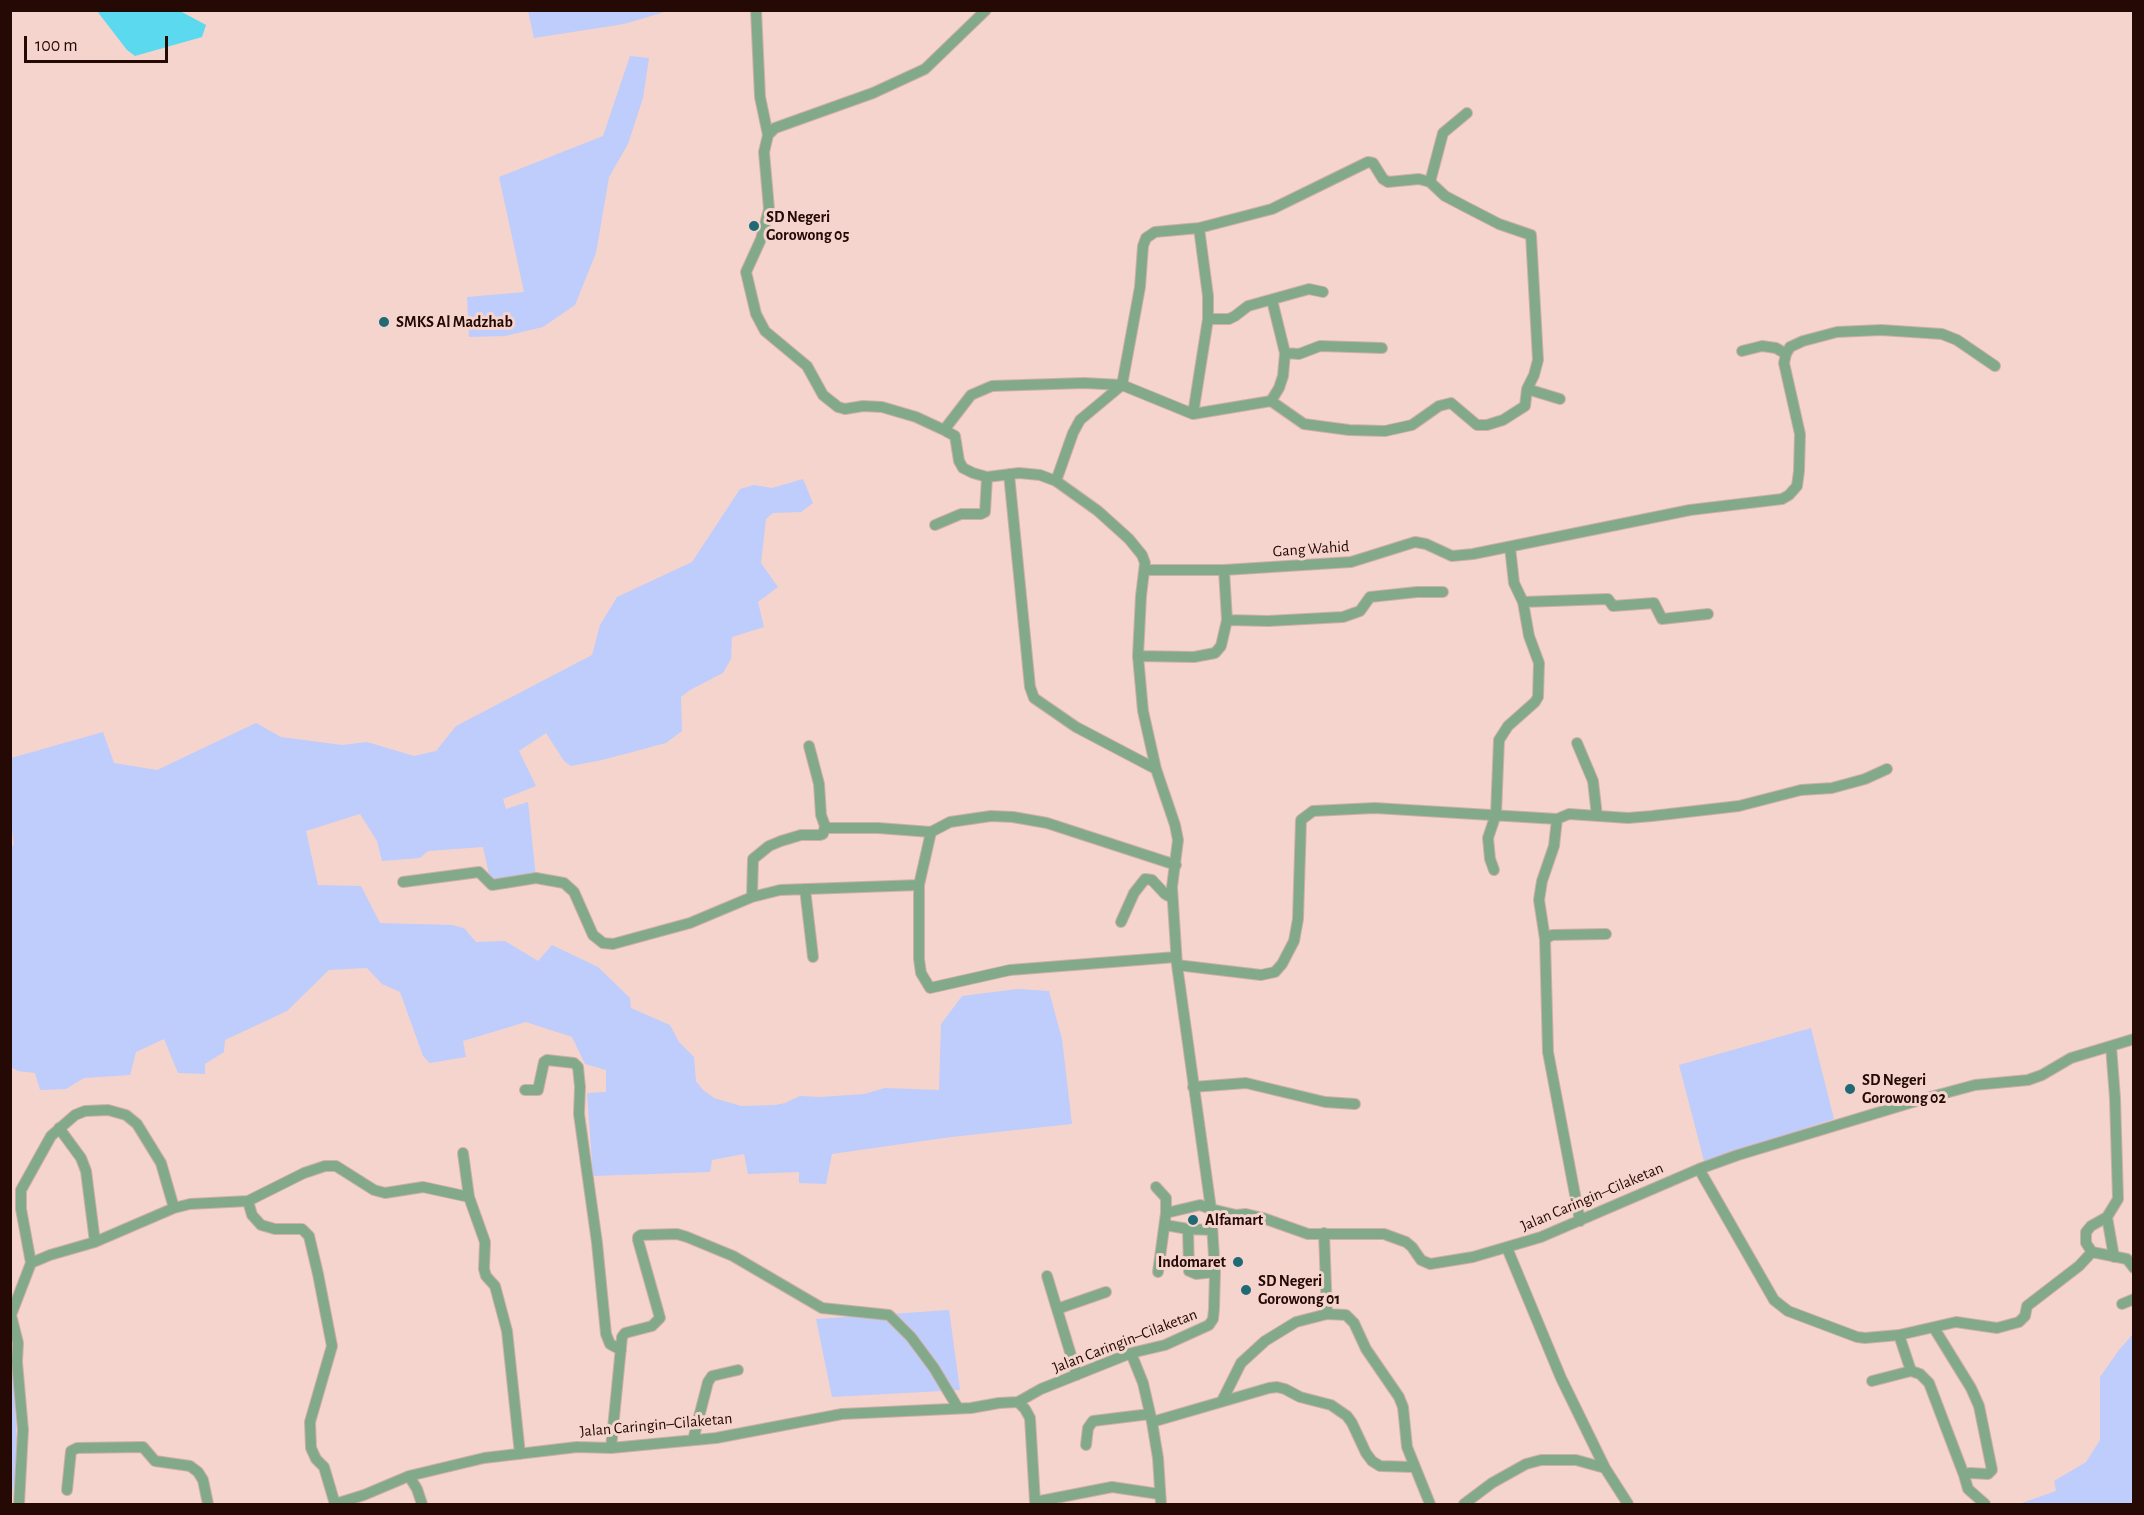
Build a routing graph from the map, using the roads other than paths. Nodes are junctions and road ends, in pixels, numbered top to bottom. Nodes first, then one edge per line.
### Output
1 (756, 10) edge
2 (986, 10) edge
3 (1467, 113) dead end
4 (768, 135) junction
5 (1430, 182) junction
6 (1199, 228) junction
7 (1323, 292) dead end
8 (1272, 300) junction
9 (1208, 319) junction
10 (1382, 348) dead end
11 (1742, 351) dead end
12 (1285, 353) junction
13 (1786, 354) junction
14 (1995, 366) dead end
15 (1122, 385) junction
16 (1527, 389) junction
17 (1560, 399) dead end
18 (1271, 401) junction
19 (1193, 414) junction
20 (944, 430) junction
21 (1009, 474) junction
22 (987, 477) junction
23 (1056, 481) junction
24 (935, 525) dead end
25 (1510, 547) junction
26 (1144, 570) junction
27 (1224, 570) junction
28 (1443, 592) dead end
29 (1523, 602) junction
30 (1708, 614) dead end
31 (1227, 620) junction
32 (1138, 656) junction
33 (1577, 743) dead end
34 (809, 746) dead end
35 (1156, 769) junction
36 (1887, 769) dead end
37 (1496, 814) junction
38 (1597, 816) junction
39 (1557, 819) junction
40 (825, 826) junction
41 (931, 832) junction
42 (1176, 864) junction
43 (1494, 870) dead end
44 (403, 882) dead end
45 (919, 885) junction
46 (805, 889) junction
47 (752, 897) junction
48 (1172, 898) junction
49 (1121, 922) dead end
50 (1606, 934) dead end
51 (1545, 939) junction
52 (813, 957) dead end
53 (1177, 961) junction
54 (2133, 1039) edge
55 (2111, 1046) junction
56 (1193, 1087) junction
57 (525, 1090) dead end
58 (1355, 1104) dead end
59 (59, 1128) junction
60 (463, 1153) dead end
61 (1699, 1168) junction
62 (1156, 1187) dead end
63 (469, 1197) junction
64 (248, 1201) junction
65 (174, 1208) junction
66 (1211, 1209) junction
67 (1166, 1213) junction
68 (2107, 1217) junction
69 (1580, 1221) junction
70 (1165, 1225) junction
71 (1188, 1229) junction
72 (1212, 1230) junction
73 (1324, 1233) junction
74 (95, 1242) junction
75 (1507, 1248) junction
76 (2092, 1252) junction
77 (2114, 1257) junction
78 (31, 1263) junction
79 (2133, 1265) edge
80 (1158, 1272) dead end
81 (1215, 1272) junction
82 (1047, 1276) dead end
83 (1106, 1292) dead end
84 (2133, 1299) edge
85 (2122, 1304) dead end
86 (1057, 1309) junction
87 (1327, 1314) junction
88 (11, 1315) edge
89 (1934, 1328) junction
90 (1899, 1335) junction
91 (621, 1350) junction
92 (1131, 1353) junction
93 (738, 1370) dead end
94 (1911, 1371) junction
95 (1077, 1375) junction
96 (1872, 1381) dead end
97 (1222, 1401) junction
98 (1018, 1402) junction
99 (958, 1408) junction
100 (1151, 1418) junction
101 (693, 1440) junction
102 (1086, 1445) dead end
103 (611, 1448) junction
104 (520, 1454) junction
105 (1413, 1467) junction
106 (1605, 1468) junction
107 (1964, 1474) junction
108 (409, 1476) junction
109 (67, 1490) dead end
110 (1160, 1499) edge
111 (19, 1504) edge
112 (208, 1504) edge
113 (335, 1504) edge
114 (422, 1504) edge
115 (1034, 1504) edge
116 (1430, 1504) edge
117 (1464, 1504) edge
118 (1628, 1504) edge
119 (1986, 1504) edge

1 - 4 street
2 - 4 street
3 - 5 street
4 - 20 street
5 - 6 street
5 - 16 street
6 - 9 street
6 - 15 street
7 - 8 street
8 - 9 street
8 - 12 street
9 - 19 street
10 - 12 street
11 - 13 street
12 - 18 street
13 - 14 street
13 - 25 street, Gang Wahid
15 - 19 street
15 - 20 street
15 - 23 street
16 - 17 street
16 - 18 street
18 - 19 street
20 - 22 street
21 - 22 street
21 - 23 street
21 - 35 street
22 - 24 street
23 - 26 street
25 - 27 street, Gang Wahid
25 - 29 street
26 - 27 street, Gang Wahid
26 - 32 street
27 - 31 street
28 - 31 street
29 - 30 street
29 - 37 street
31 - 32 street
32 - 35 street
33 - 38 street
34 - 40 street
35 - 42 street
36 - 38 street
37 - 39 street
37 - 43 street
37 - 53 street
38 - 39 street
39 - 51 street
40 - 41 street
40 - 47 street
41 - 42 street
41 - 45 street
42 - 48 street
44 - 47 street
45 - 46 street
45 - 53 street
46 - 47 street
46 - 52 street
48 - 49 street
48 - 53 street
50 - 51 street
51 - 69 street
53 - 56 street
54 - 55 street, Jalan Caringin–Cilaketan
55 - 61 street, Jalan Caringin–Cilaketan
55 - 68 street
56 - 58 street
56 - 66 street
57 - 91 street
59 - 65 street
59 - 74 street
59 - 78 street
60 - 63 street
61 - 69 street, Jalan Caringin–Cilaketan
61 - 90 street
62 - 67 street
63 - 64 street
63 - 104 street
64 - 65 street
64 - 113 street
65 - 74 street
66 - 67 street
66 - 72 street, Jalan Caringin–Cilaketan
66 - 73 street, Jalan Caringin–Cilaketan
67 - 70 street
68 - 76 street
68 - 77 street
69 - 75 street, Jalan Caringin–Cilaketan
70 - 71 street
70 - 80 street
71 - 72 street
71 - 81 street
72 - 81 street, Jalan Caringin–Cilaketan
73 - 75 street, Jalan Caringin–Cilaketan
73 - 87 street
74 - 78 street
75 - 106 street
76 - 77 street
76 - 89 street
77 - 79 street
78 - 88 street
81 - 92 street, Jalan Caringin–Cilaketan
82 - 86 street
83 - 86 street
84 - 85 street
86 - 95 street
87 - 97 street
87 - 105 street
88 - 111 street
89 - 90 street
89 - 107 street
90 - 94 street
91 - 99 street
91 - 103 street
92 - 95 street, Jalan Caringin–Cilaketan
92 - 100 street
93 - 101 street
94 - 96 street
94 - 107 street
95 - 98 street, Jalan Caringin–Cilaketan
97 - 100 street
97 - 105 street
98 - 99 street, Jalan Caringin–Cilaketan
98 - 115 street
99 - 101 street, Jalan Caringin–Cilaketan
100 - 102 street
100 - 110 street
101 - 103 street, Jalan Caringin–Cilaketan
103 - 104 street, Jalan Caringin–Cilaketan
104 - 108 street, Jalan Caringin–Cilaketan
105 - 116 street
106 - 117 street
106 - 118 street
107 - 119 street
108 - 113 street, Jalan Caringin–Cilaketan
108 - 114 street
109 - 112 street
110 - 115 street

